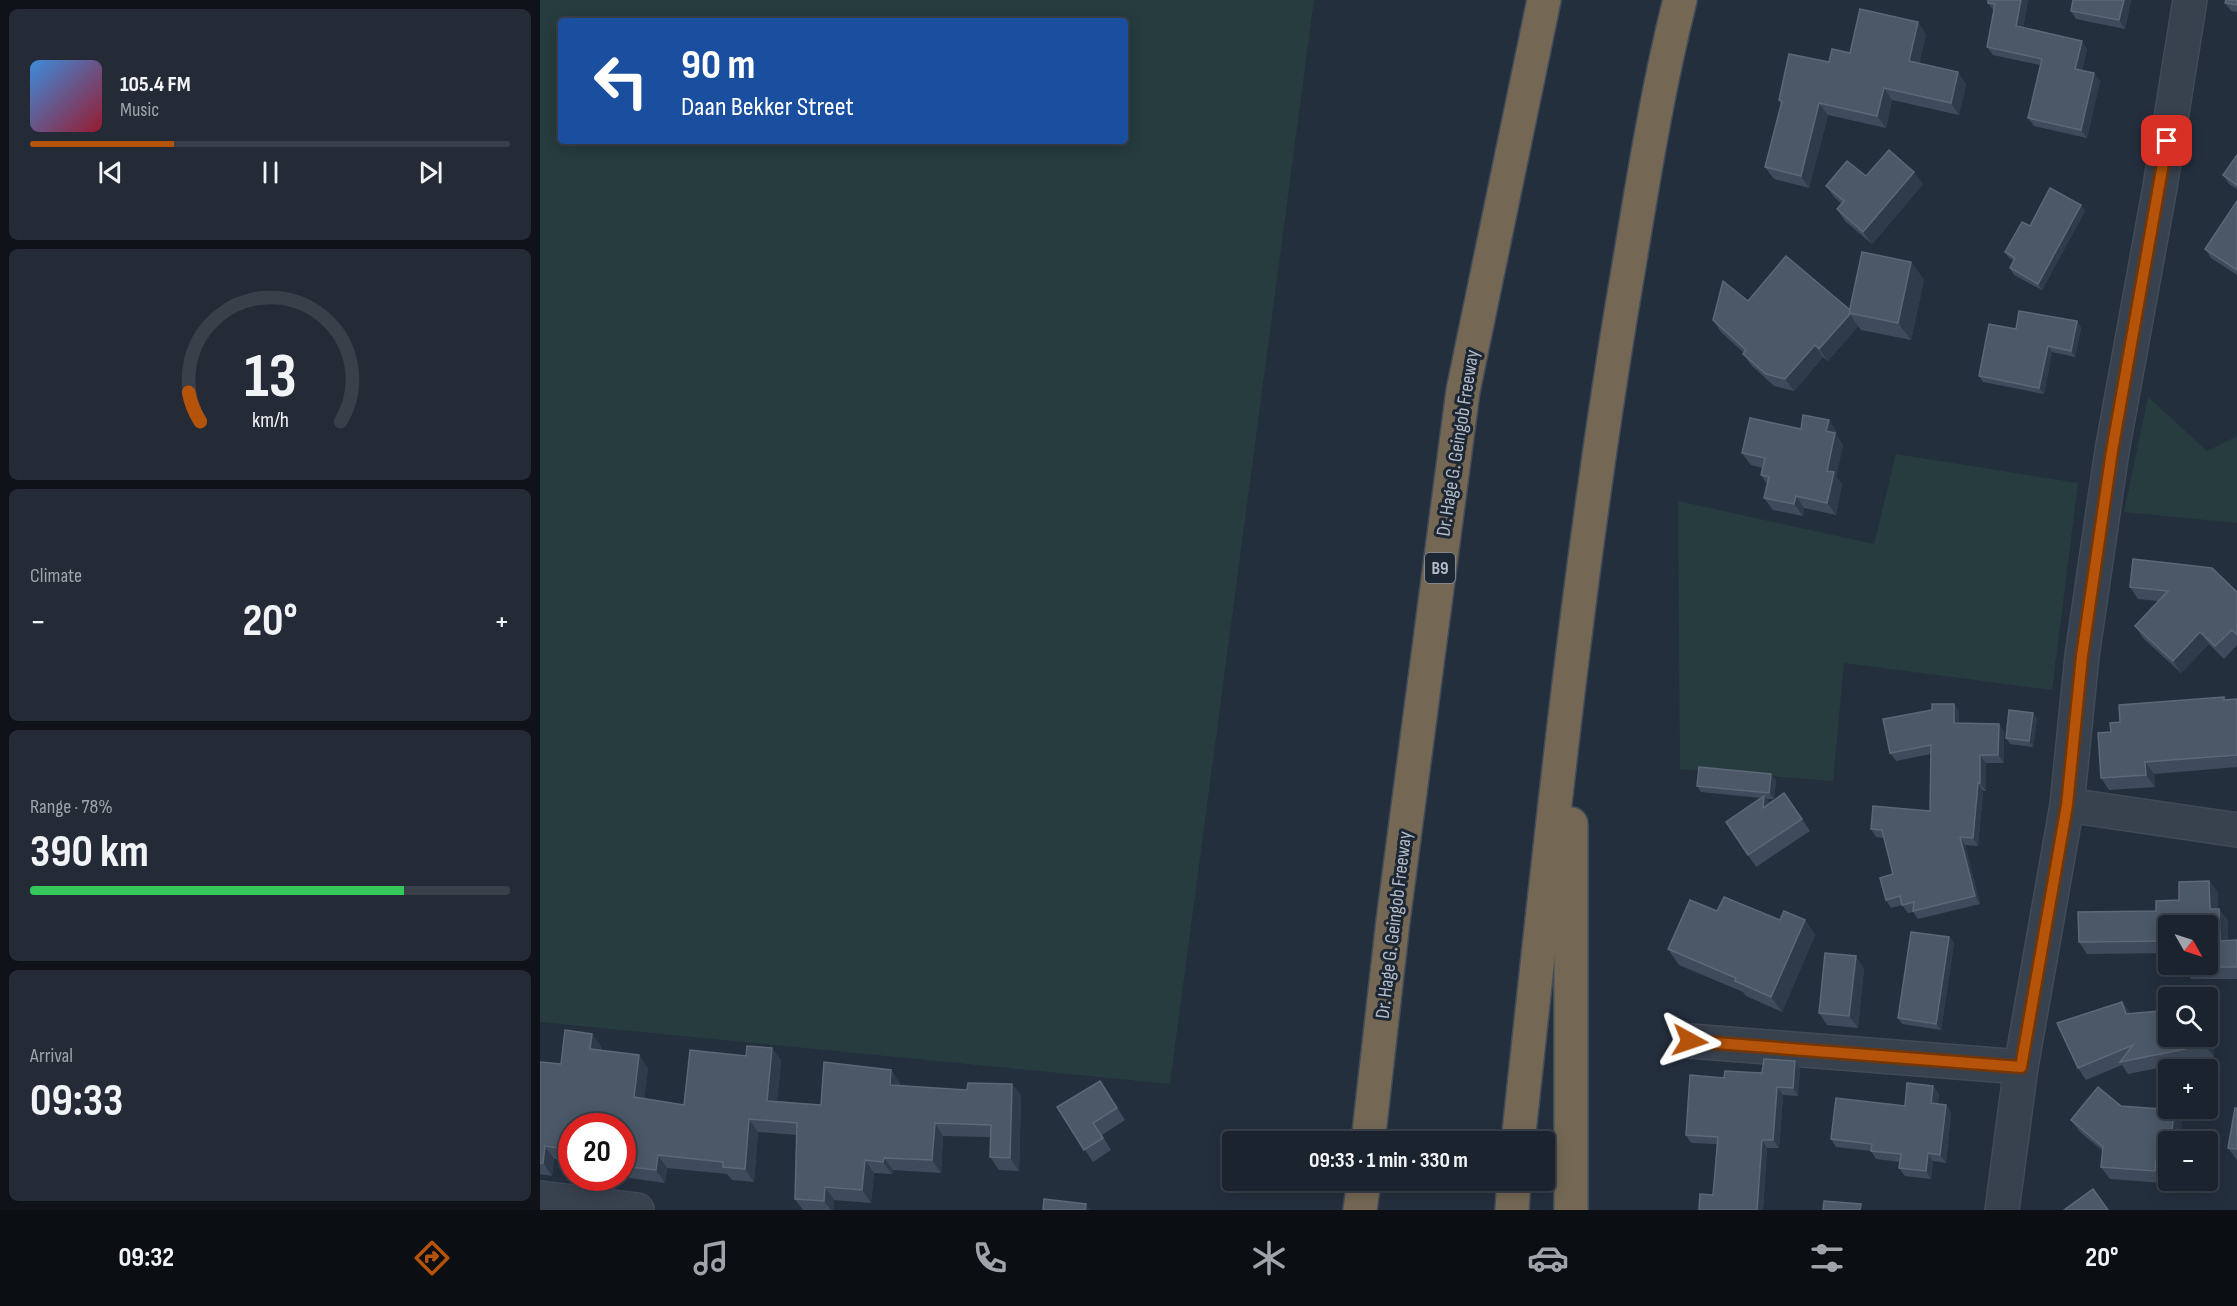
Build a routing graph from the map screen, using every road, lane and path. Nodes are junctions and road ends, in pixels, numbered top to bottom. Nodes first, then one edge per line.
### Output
1 (1544, 0) edge
2 (1680, 0) edge
3 (2190, 0) edge
4 (1571, 678) junction
5 (2067, 805) junction
6 (2237, 830) edge
7 (1690, 1041) dead end
8 (2021, 1067) junction
9 (1369, 1131) edge
10 (1519, 1131) edge
11 (1363, 1191) edge
12 (1513, 1191) edge
13 (540, 1198) edge
14 (638, 1210) edge
15 (1360, 1210) edge
16 (1512, 1210) edge
17 (1571, 1210) edge
18 (2002, 1210) edge

1 - 9 highway, Dr. Hage G. Geingob Freeway / B9
2 - 4 highway
3 - 5 street
4 - 10 highway
4 - 17 highway
5 - 6 street
5 - 8 street
7 - 8 street
8 - 18 street
11 - 15 highway
12 - 16 highway
13 - 14 street

